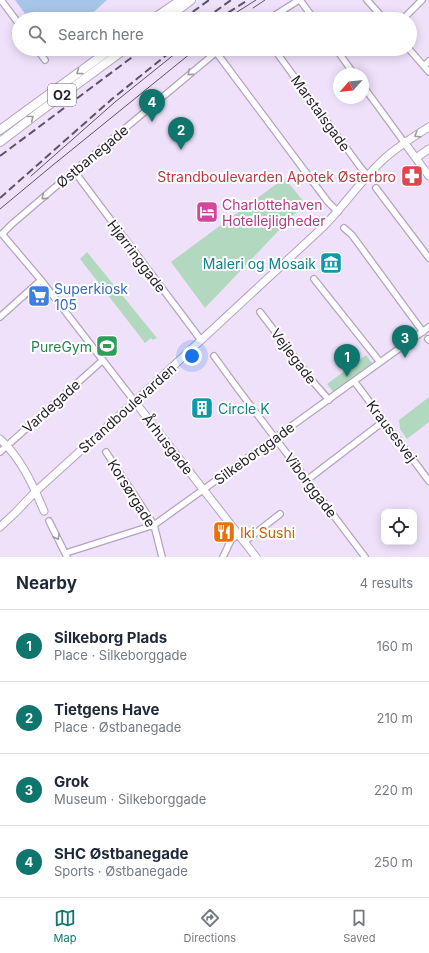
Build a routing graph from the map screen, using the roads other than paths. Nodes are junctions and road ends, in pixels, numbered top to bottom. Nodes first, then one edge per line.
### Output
1 (1, 0) edge
2 (181, 0) edge
3 (191, 0) edge
4 (300, 0) edge
5 (367, 0) edge
6 (422, 0) edge
7 (163, 12) edge
8 (175, 12) edge
9 (280, 12) edge
10 (309, 12) edge
11 (378, 12) edge
12 (410, 12) edge
13 (12, 15) edge
14 (42, 56) edge
15 (101, 56) edge
16 (115, 56) edge
17 (211, 56) edge
18 (222, 56) edge
19 (279, 56) edge
20 (341, 56) edge
21 (415, 56) edge
22 (45, 60) dead end
23 (429, 60) edge
24 (424, 66) junction
25 (350, 68) edge
26 (429, 72) edge
27 (369, 94) edge
28 (429, 127) edge
29 (0, 130) edge
30 (0, 142) edge
31 (404, 142) junction
32 (429, 149) edge
33 (416, 158) junction
34 (74, 171) junction
35 (368, 176) junction
36 (429, 176) edge
37 (376, 188) dead end
38 (338, 212) junction
39 (344, 228) dead end
40 (2, 234) joint
41 (429, 258) edge
42 (314, 278) dead end
43 (41, 280) junction
44 (260, 312) dead end
45 (0, 317) edge
46 (429, 327) edge
47 (423, 332) junction
48 (201, 340) junction
49 (214, 356) dead end
50 (103, 360) junction
51 (380, 362) junction
52 (354, 381) junction
53 (329, 400) junction
54 (135, 402) junction
55 (384, 421) junction
56 (275, 438) junction
57 (0, 439) edge
58 (7, 445) junction
59 (0, 452) edge
60 (106, 452) dead end
61 (307, 480) junction
62 (429, 481) edge
63 (204, 490) junction
64 (36, 491) junction
65 (44, 511) dead end
66 (280, 514) dead end
67 (49, 521) dead end
68 (154, 525) junction
69 (0, 527) edge
70 (238, 535) junction
71 (244, 542) junction
72 (66, 555) edge
73 (162, 557) edge
74 (223, 557) edge
75 (256, 557) edge
76 (365, 557) edge

1 - 13 street
2 - 7 main road
3 - 8 main road
4 - 9 street
4 - 10 street
5 - 11 street
6 - 12 street
14 - 22 street
15 -> 29 main road, O2
30 -> 16 main road, O2
17 -> 34 street, Østbanegade
18 - 38 street
19 - 35 street, Marstalsgade
20 - 25 street
21 - 24 street
23 - 24 street
24 - 26 street
27 - 31 street
28 -> 31 street, Strandboulevarden
31 - 33 street
31 - 35 street, Strandboulevarden
32 - 33 street
33 - 36 street
34 -> 40 street, Østbanegade
34 - 48 street, Hjørringgade
35 - 38 street, Strandboulevarden
37 - 41 street
38 - 48 street, Strandboulevarden
39 - 47 street
40 - 43 street, Århusgade
42 - 51 street
43 - 45 street
43 - 50 street, Århusgade
44 - 53 street, Vejlegade
46 - 47 street, Silkeborggade
47 - 51 street, Silkeborggade
48 - 54 street, Strandboulevarden
49 - 56 street, Viborggade
50 - 54 street, Århusgade
50 - 58 street, Vardegade
51 - 52 street, Silkeborggade
52 - 53 street, Silkeborggade
52 - 55 street, Krausesvej
53 - 56 street, Silkeborggade
54 - 63 street, Århusgade
54 - 64 street, Strandboulevarden
55 - 61 street
55 - 62 street, Krausesvej
56 - 61 street, Viborggade
56 - 63 street, Silkeborggade
57 - 58 street
58 - 59 street, Vardegade
58 - 64 street
60 - 68 street, Korsørgade
61 - 76 street, Viborggade
63 - 68 street, Silkeborggade
63 - 70 street, Århusgade
64 - 65 street
64 - 69 street, Strandboulevarden
66 - 71 street
67 -> 72 street
68 - 72 street, Silkeborggade
68 - 73 street, Korsørgade
70 - 71 street, Århusgade
70 - 74 street
71 - 75 street, Århusgade

